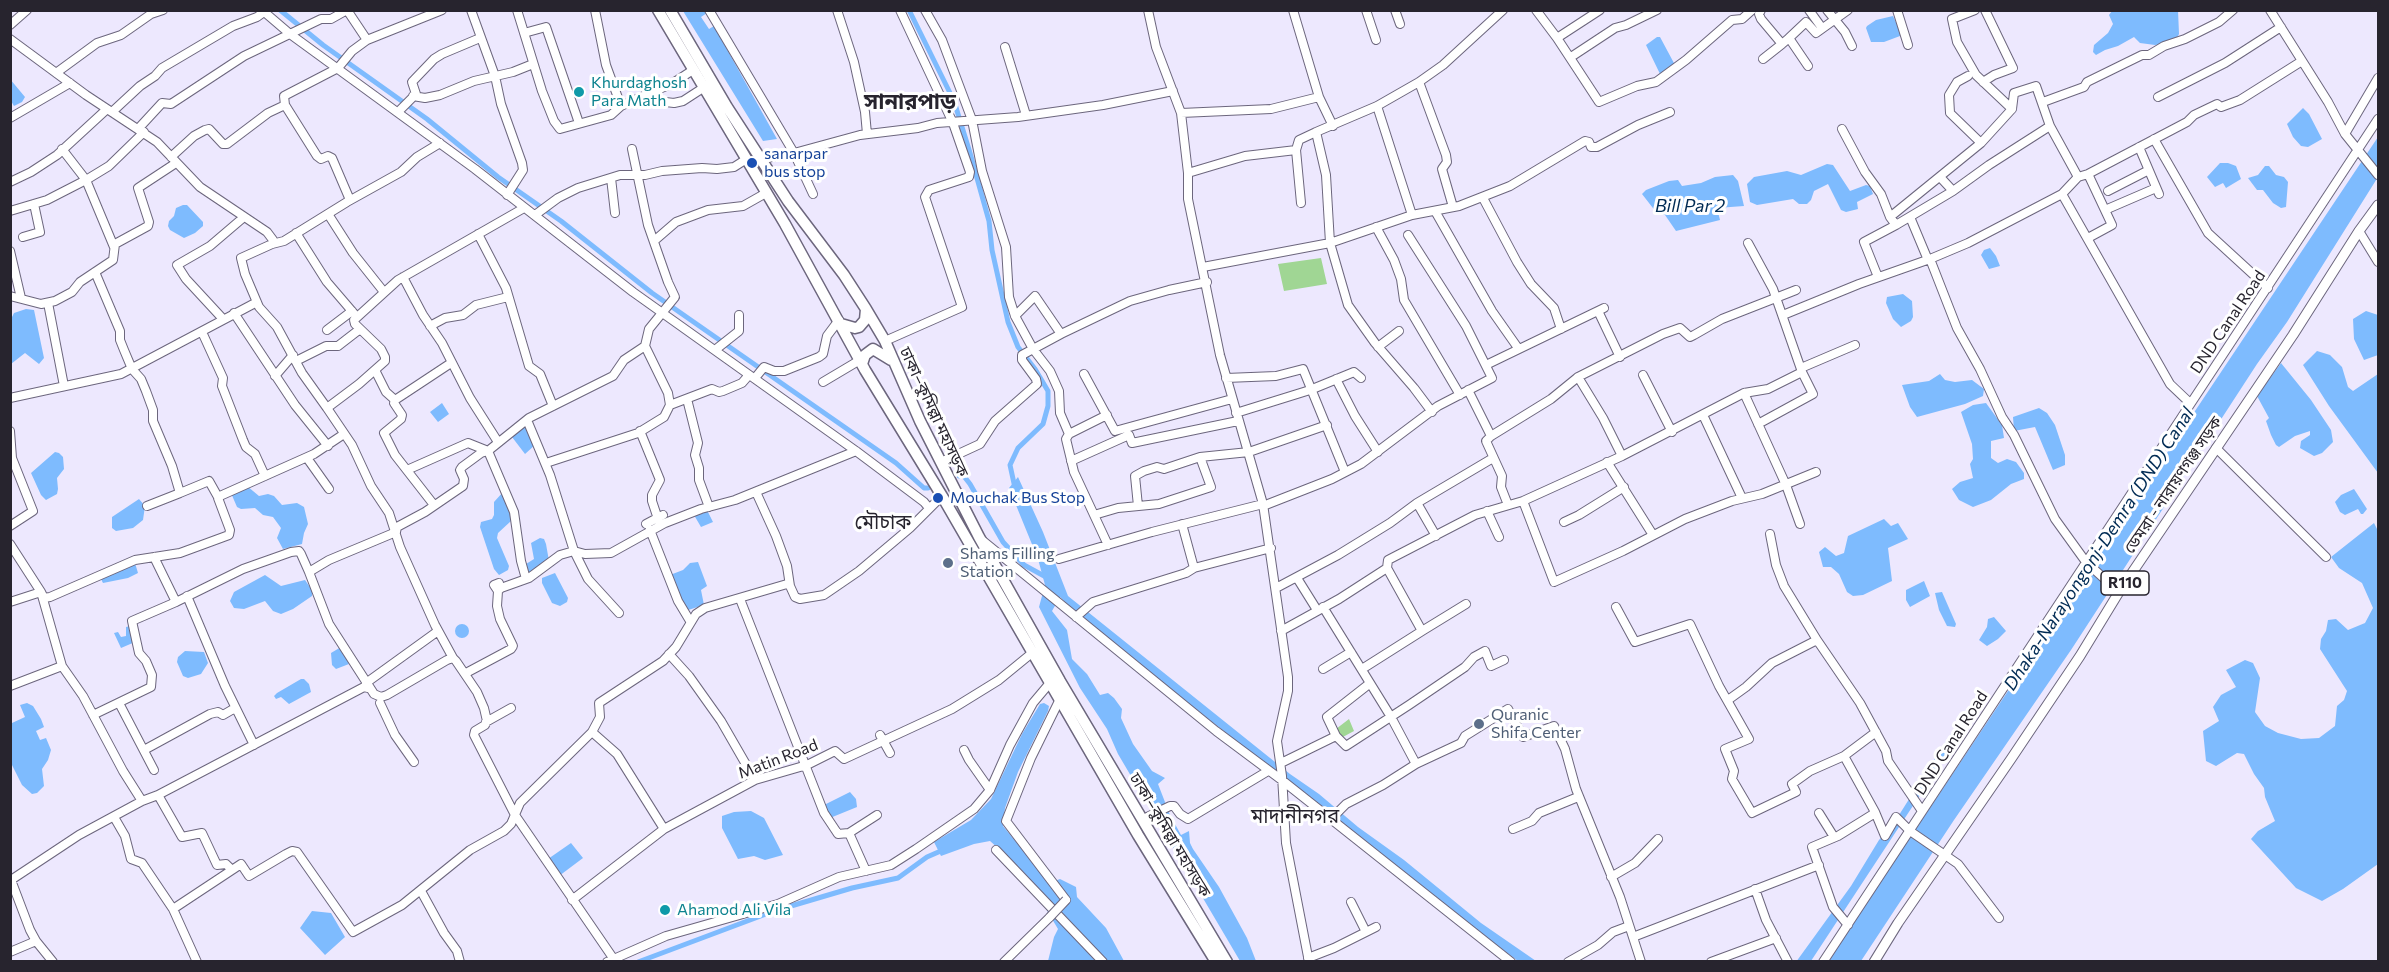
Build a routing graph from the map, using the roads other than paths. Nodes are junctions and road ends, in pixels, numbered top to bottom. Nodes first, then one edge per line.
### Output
1 (27, 10) edge
2 (163, 10) edge
3 (317, 10) edge
4 (442, 10) edge
5 (471, 10) edge
6 (517, 10) edge
7 (595, 10) edge
8 (658, 10) edge
9 (670, 10) edge
10 (837, 10) edge
11 (900, 10) edge
12 (924, 10) edge
13 (1148, 10) edge
14 (1293, 10) edge
15 (1366, 10) edge
16 (1395, 10) edge
17 (1503, 10) edge
18 (1536, 10) edge
19 (1600, 10) edge
20 (1657, 10) edge
21 (1752, 10) edge
22 (1761, 10) edge
23 (1809, 10) edge
24 (1827, 10) edge
25 (1848, 10) edge
26 (1897, 10) edge
27 (1975, 10) edge
28 (1984, 10) edge
29 (2233, 10) edge
30 (2270, 10) edge
31 (263, 11) edge
32 (712, 11) edge
33 (321, 19) junction
34 (1834, 19) junction
35 (1401, 24) dead end
36 (10, 25) edge
37 (2281, 27) junction
38 (1822, 28) junction
39 (293, 33) junction
40 (524, 33) junction
41 (480, 38) junction
42 (1557, 38) junction
43 (1789, 38) junction
44 (10, 39) edge
45 (367, 40) junction
46 (1376, 40) dead end
47 (1782, 44) junction
48 (1908, 45) dead end
49 (1852, 46) dead end
50 (1005, 47) dead end
51 (1571, 57) junction
52 (1763, 59) dead end
53 (2302, 61) junction
54 (533, 64) junction
55 (340, 66) junction
56 (1808, 66) dead end
57 (693, 70) junction
58 (57, 73) junction
59 (495, 76) junction
60 (1968, 76) dead end
61 (2379, 78) edge
62 (1419, 82) junction
63 (1983, 82) junction
64 (70, 83) junction
65 (703, 88) junction
66 (1173, 91) junction
67 (413, 96) junction
68 (1319, 97) junction
69 (2158, 97) dead end
70 (640, 98) junction
71 (2043, 102) junction
72 (285, 105) junction
73 (621, 106) junction
74 (1377, 106) junction
75 (2012, 109) junction
76 (399, 110) junction
77 (110, 111) junction
78 (1670, 112) dead end
79 (1181, 113) junction
80 (1026, 116) junction
81 (10, 118) edge
82 (2379, 118) edge
83 (972, 120) junction
84 (579, 123) junction
85 (953, 123) junction
86 (1333, 126) junction
87 (2050, 126) junction
88 (1842, 129) dead end
89 (141, 130) junction
90 (1316, 132) junction
91 (2345, 134) junction
92 (867, 135) junction
93 (2154, 139) junction
94 (440, 143) junction
95 (1981, 143) junction
96 (2139, 147) junction
97 (63, 149) junction
98 (632, 149) dead end
99 (1296, 150) junction
100 (2357, 150) junction
101 (794, 153) junction
102 (761, 159) junction
103 (173, 160) junction
104 (745, 160) junction
105 (2147, 171) junction
106 (1188, 173) junction
107 (2088, 174) junction
108 (636, 175) junction
109 (2379, 175) edge
110 (1940, 177) junction
111 (2078, 177) junction
112 (611, 178) junction
113 (86, 180) junction
114 (10, 182) edge
115 (1953, 191) junction
116 (2108, 191) dead end
117 (766, 193) junction
118 (813, 194) dead end
119 (2062, 194) junction
120 (507, 195) junction
121 (1483, 198) junction
122 (350, 201) junction
123 (1301, 203) dead end
124 (34, 204) junction
125 (2379, 205) edge
126 (1453, 207) junction
127 (525, 208) junction
128 (2105, 210) junction
129 (10, 211) edge
130 (1435, 211) junction
131 (615, 213) dead end
132 (328, 214) junction
133 (535, 215) junction
134 (1412, 215) junction
135 (244, 217) junction
136 (1890, 217) junction
137 (1910, 217) junction
138 (1896, 225) junction
139 (1376, 227) junction
140 (2359, 231) junction
141 (296, 233) junction
142 (478, 234) junction
143 (1408, 235) dead end
144 (23, 237) dead end
145 (2088, 238) junction
146 (654, 241) junction
147 (1330, 243) junction
148 (1748, 243) dead end
149 (272, 244) junction
150 (114, 247) junction
151 (10, 251) edge
152 (1929, 260) junction
153 (2379, 262) edge
154 (1203, 267) junction
155 (95, 272) junction
156 (403, 277) junction
157 (1878, 277) junction
158 (1207, 282) junction
159 (2268, 288) junction
160 (1796, 290) dead end
161 (384, 292) junction
162 (10, 296) edge
163 (1775, 296) junction
164 (508, 297) junction
165 (21, 298) junction
166 (257, 302) junction
167 (48, 303) junction
168 (866, 309) junction
169 (664, 311) junction
170 (234, 313) junction
171 (355, 314) junction
172 (739, 315) dead end
173 (1783, 315) junction
174 (1015, 316) junction
175 (223, 319) junction
176 (840, 322) junction
177 (430, 326) junction
178 (1561, 329) junction
179 (327, 330) dead end
180 (360, 330) junction
181 (1399, 331) dead end
182 (202, 332) junction
183 (1061, 334) junction
184 (885, 341) junction
185 (1855, 345) dead end
186 (645, 346) junction
187 (719, 346) junction
188 (1378, 347) junction
189 (1518, 348) junction
190 (1032, 349) junction
191 (1620, 357) junction
192 (294, 358) junction
193 (861, 362) junction
194 (894, 362) junction
195 (452, 363) junction
196 (1486, 365) junction
197 (132, 369) junction
198 (375, 370) junction
199 (1801, 370) junction
200 (756, 373) junction
201 (1084, 374) dead end
202 (1643, 375) dead end
203 (275, 376) junction
204 (1578, 377) junction
205 (1226, 378) junction
206 (1361, 378) dead end
207 (1336, 379) junction
208 (823, 382) dead end
209 (64, 386) junction
210 (1310, 390) junction
211 (1468, 390) junction
212 (1744, 393) junction
213 (1460, 395) junction
214 (10, 398) edge
215 (687, 399) junction
216 (1232, 399) junction
217 (395, 400) junction
218 (2190, 403) junction
219 (670, 405) junction
220 (553, 406) junction
221 (327, 408) junction
222 (1432, 411) junction
223 (1107, 415) junction
224 (1703, 415) junction
225 (1237, 417) junction
226 (527, 420) junction
227 (1758, 424) junction
228 (1327, 425) junction
229 (10, 430) edge
230 (640, 431) junction
231 (1672, 432) junction
232 (344, 434) junction
233 (1069, 434) junction
234 (1491, 436) junction
235 (498, 442) junction
236 (328, 446) junction
237 (2216, 448) junction
238 (488, 451) junction
239 (856, 451) junction
240 (1249, 452) junction
241 (1378, 452) junction
242 (1622, 456) junction
243 (1200, 457) junction
244 (307, 458) junction
245 (1493, 458) junction
246 (1071, 461) junction
247 (941, 462) junction
248 (1607, 462) junction
249 (546, 463) junction
250 (407, 470) junction
251 (1345, 472) junction
252 (1816, 472) dead end
253 (265, 476) junction
254 (1786, 485) junction
255 (1624, 487) junction
256 (330, 489) dead end
257 (756, 492) junction
258 (180, 493) junction
259 (942, 496) junction
260 (218, 497) junction
261 (1742, 498) junction
262 (1523, 501) junction
263 (1417, 503) junction
264 (434, 505) junction
265 (1263, 505) junction
266 (1508, 505) junction
267 (147, 506) dead end
268 (1138, 506) junction
269 (709, 507) junction
270 (929, 508) junction
271 (1487, 511) junction
272 (1094, 515) junction
273 (660, 519) junction
274 (1564, 522) dead end
275 (1182, 524) junction
276 (1800, 524) dead end
277 (10, 526) edge
278 (648, 527) junction
279 (396, 531) junction
280 (1770, 534) dead end
281 (1653, 535) junction
282 (1436, 536) junction
283 (979, 537) junction
284 (1499, 537) dead end
285 (10, 544) edge
286 (1108, 545) junction
287 (1271, 548) junction
288 (574, 551) junction
289 (154, 557) junction
290 (2326, 557) dead end
291 (1059, 559) dead end
292 (2086, 562) junction
293 (1194, 568) junction
294 (1387, 568) junction
295 (309, 572) junction
296 (1297, 578) junction
297 (526, 579) junction
298 (790, 586) junction
299 (1275, 588) junction
300 (2119, 591) junction
301 (41, 592) junction
302 (187, 596) junction
303 (740, 599) junction
304 (10, 602) edge
305 (176, 602) junction
306 (1466, 604) dead end
307 (1320, 608) junction
308 (1616, 608) dead end
309 (620, 614) dead end
310 (1080, 614) junction
311 (690, 621) junction
312 (438, 631) junction
313 (1281, 631) junction
314 (1422, 631) junction
315 (1816, 640) junction
316 (1351, 652) junction
317 (1032, 653) junction
318 (669, 654) junction
319 (453, 658) junction
320 (1504, 660) dead end
321 (62, 666) junction
322 (1323, 669) dead end
323 (1362, 669) junction
324 (466, 673) junction
325 (1049, 684) junction
326 (1369, 684) junction
327 (367, 685) junction
328 (10, 686) edge
329 (1728, 700) junction
330 (1059, 701) junction
331 (119, 703) junction
332 (380, 703) dead end
333 (235, 708) junction
334 (511, 708) dead end
335 (93, 715) junction
336 (1391, 717) junction
337 (486, 722) junction
338 (592, 732) junction
339 (1876, 732) junction
340 (1336, 736) junction
341 (881, 738) junction
342 (254, 745) junction
343 (144, 750) junction
344 (964, 750) dead end
345 (890, 753) dead end
346 (1844, 756) junction
347 (414, 762) dead end
348 (1416, 764) junction
349 (807, 765) junction
350 (1281, 765) junction
351 (154, 770) dead end
352 (1268, 771) junction
353 (1283, 778) junction
354 (755, 780) junction
355 (990, 790) junction
356 (158, 795) junction
357 (1578, 796) junction
358 (142, 801) junction
359 (1922, 812) junction
360 (515, 813) junction
361 (1819, 813) dead end
362 (1875, 813) junction
363 (877, 815) dead end
364 (114, 817) junction
365 (1147, 818) junction
366 (1331, 819) junction
367 (664, 829) junction
368 (1513, 829) dead end
369 (1910, 831) junction
370 (849, 833) junction
371 (1833, 837) junction
372 (1658, 839) dead end
373 (996, 850) dead end
374 (1944, 856) junction
375 (1819, 865) junction
376 (232, 870) junction
377 (866, 871) junction
378 (1611, 877) junction
379 (11, 879) edge
380 (1755, 889) junction
381 (421, 891) junction
382 (572, 900) junction
383 (1351, 902) dead end
384 (173, 909) junction
385 (1999, 918) dead end
386 (1848, 925) junction
387 (1629, 926) junction
388 (1376, 927) dead end
389 (1366, 932) junction
390 (1633, 937) junction
391 (1776, 938) junction
392 (36, 941) junction
393 (1212, 944) junction
394 (10, 952) edge
395 (610, 960) edge
396 (1308, 960) edge
397 (1103, 961) edge
398 (53, 962) edge
399 (197, 962) edge
400 (460, 962) edge
401 (1004, 962) edge
402 (1212, 962) edge
403 (1216, 962) edge
404 (1227, 962) edge
405 (1233, 962) edge
406 (1511, 962) edge
407 (1568, 962) edge
408 (1641, 962) edge
409 (1711, 962) edge
410 (1788, 962) edge
411 (1823, 962) edge
412 (1874, 962) edge

1 - 36 street
2 - 58 street
3 - 33 street
4 - 45 street
5 - 41 street
6 - 40 street
7 - 73 street
8 - 57 highway, ঢাকা–কুমিল্লা মহাসড়ক
9 - 102 highway, ঢাকা–কুমিল্লা মহাসড়ক
10 - 92 street
11 - 85 street
12 - 83 street
13 - 66 street
14 - 68 street
15 - 46 street
16 - 35 street
17 - 62 street
18 - 42 street
19 - 42 street
20 - 51 street
21 - 51 street
22 - 47 street
23 - 38 street
24 - 34 street
25 - 34 street
26 - 48 street
27 - 63 street
28 - 63 street
29 - 71 street
30 - 37 street
31 - 39 street
31 - 77 street
32 - 101 street
33 - 39 street
33 - 45 street
34 - 38 street
34 - 49 street
37 - 53 street
37 - 69 street
38 - 43 street
39 - 55 street
39 - 89 street
40 - 54 street
40 - 84 street
41 - 59 street
41 - 67 street
42 - 51 street
43 - 47 street
43 - 56 street
44 - 58 street
45 - 55 street
47 - 52 street
50 - 80 street
53 - 91 street
53 - 93 street
54 - 59 street
54 - 84 street
55 - 72 street
55 - 76 street
57 - 65 highway, ঢাকা–কুমিল্লা মহাসড়ক
57 - 70 street
58 - 64 street
59 - 67 street
59 - 120 street
60 - 95 street
61 - 91 street
62 - 74 street
62 - 126 street
63 - 75 street
64 - 77 street
64 - 81 street
65 - 70 street
65 - 104 highway, ঢাকা–কুমিল্লা মহাসড়ক
66 - 79 street
66 - 80 street
67 - 76 street
68 - 79 street
68 - 86 street
70 - 73 street
71 - 75 street
71 - 87 street
72 - 103 street
72 - 122 street
73 - 84 street
74 - 86 street
74 - 134 street
75 - 95 street
76 - 94 street
77 - 89 street
77 - 97 street
78 - 121 street
79 - 106 street
80 - 83 street
82 - 100 street, DND Canal Road
83 - 85 street
83 - 174 street
85 - 92 street
85 - 184 street
86 - 90 street
87 - 111 street
87 - 115 street
88 - 136 street
89 - 103 street
89 - 113 street
90 - 99 street
90 - 147 street
91 - 100 street
92 - 101 street
93 - 96 street
93 - 159 street
94 - 120 street
94 - 122 street
95 - 110 street
96 - 105 street
96 - 107 street
97 - 113 street
97 - 114 street
98 - 108 street
99 - 106 street
99 - 123 street
100 - 109 street
100 - 159 street, DND Canal Road
101 - 102 street
101 - 118 street
102 - 168 highway, ঢাকা–কুমিল্লা মহাসড়ক
103 - 135 street
103 - 150 street
104 - 108 street
104 - 117 highway, ঢাকা–কুমিল্লা মহাসড়ক
105 - 116 street
105 - 128 street
106 - 154 street
107 - 111 street
107 - 128 street
108 - 112 street
108 - 146 street
110 - 115 street
110 - 136 street
111 - 119 street
112 - 131 street
112 - 133 street
113 - 124 street
113 - 150 street
115 - 137 street
117 - 146 street
117 - 176 highway, ঢাকা–কুমিল্লা মহাসড়ক
119 - 145 street
119 - 152 street
120 - 127 street
121 - 126 street
121 - 178 street
122 - 132 street
124 - 129 street
124 - 144 street
125 - 140 main road, ডেমরা - নারায়ণগঞ্জ সড়ক / R110
126 - 130 street
127 - 133 street
127 - 142 street
128 - 145 street
130 - 134 street
130 - 189 street
132 - 141 street
132 - 161 street
133 - 169 street
134 - 139 street
135 - 149 street
135 - 175 street
136 - 138 street
137 - 138 street
137 - 152 street
138 - 157 street
139 - 147 street
139 - 213 street
140 - 153 street
140 - 237 main road, ডেমরা - নারায়ণগঞ্জ সড়ক / R110
141 - 149 street
141 - 171 street
142 - 156 street
142 - 164 street
143 - 196 street
145 - 218 street
146 - 169 street
147 - 154 street
147 - 188 street
148 - 163 street
149 - 166 street
150 - 155 street
151 - 165 street
152 - 157 street
152 - 292 street
154 - 158 street
155 - 167 street
155 - 197 street
156 - 161 street
156 - 177 street
157 - 173 street
158 - 183 street
158 - 205 street
159 - 218 street, DND Canal Road
160 - 163 street
161 - 171 street
162 - 165 street
163 - 173 street
163 - 191 street
164 - 177 street
164 - 220 street
165 - 167 street
166 - 170 street
166 - 192 street
167 - 209 street
168 - 176 highway
168 - 184 highway, ঢাকা–কুমিল্লা মহাসড়ক
169 - 186 street
169 - 187 street
170 - 175 street
170 - 203 street
171 - 179 street
171 - 180 street
172 - 187 street
173 - 199 street
174 - 183 street
174 - 190 street
175 - 182 street
176 - 193 highway, ঢাকা–কুমিল্লা মহাসড়ক
176 - 200 street
177 - 195 street
178 - 189 street
178 - 191 street
180 - 192 street
180 - 198 street
181 - 188 street
182 - 197 street
182 - 253 street
183 - 190 street
184 - 194 highway, ঢাকা–কুমিল্লা মহাসড়ক
185 - 199 street
186 - 219 street
186 - 220 street
187 - 200 street
188 - 222 street
189 - 196 street
190 - 233 street
190 - 247 street
191 - 204 street
192 - 203 street
192 - 221 street
193 - 194 highway
193 - 208 street
193 - 259 highway, ঢাকা–কুমিল্লা মহাসড়ক
194 - 247 highway, ঢাকা–কুমিল্লা মহাসড়ক
195 - 217 street
195 - 235 street
196 - 211 street
197 - 209 street
197 - 258 street
198 - 217 street
198 - 221 street
199 - 212 street
199 - 227 street
200 - 215 street
200 - 239 street
201 - 223 street
202 - 231 street
203 - 236 street
204 - 234 street
204 - 242 street
205 - 210 street
205 - 216 street
206 - 207 street
207 - 210 street
207 - 241 street
209 - 214 street
210 - 225 street
210 - 228 street
211 - 213 street
211 - 234 street
212 - 224 street
212 - 227 street
213 - 222 street
215 - 219 street
215 - 269 street
216 - 223 street
216 - 225 street
217 - 250 street
218 - 292 street, DND Canal Road
219 - 230 street
220 - 226 street
221 - 232 street
222 - 241 street
223 - 233 street
224 - 231 street
224 - 261 street
225 - 240 street
225 - 246 street
226 - 235 street
226 - 249 street
227 - 254 street
228 - 240 street
228 - 251 street
229 - 277 street
230 - 249 street
230 - 273 street
231 - 242 street
232 - 236 street
232 - 279 street
233 - 246 street
234 - 245 street
235 - 238 street
236 - 244 street
237 - 290 street
237 - 300 main road, ডেমরা - নারায়ণগঞ্জ সড়ক / R110
238 - 250 street
238 - 264 street
238 - 297 street
239 - 257 street
239 - 270 street
240 - 243 street
240 - 265 street
241 - 251 street
242 - 248 street
243 - 268 street
243 - 268 street
244 - 253 street
244 - 256 street
245 - 263 street
245 - 266 street
246 - 272 street
247 - 283 highway, ঢাকা–কুমিল্লা মহাসড়ক
248 - 255 street
248 - 262 street
249 - 288 street
250 - 264 street
251 - 265 street
252 - 254 street
253 - 260 street
254 - 261 street
254 - 276 street
255 - 274 street
255 - 281 street
257 - 269 street
257 - 298 street
258 - 260 street
258 - 267 street
259 - 270 street
259 - 317 highway, ঢাকা–কুমিল্লা মহাসড়ক
260 - 289 street
261 - 281 street
262 - 266 street
262 - 281 street
263 - 282 street
263 - 296 street
264 - 279 street
265 - 275 street
265 - 287 street
266 - 271 street
268 - 272 street
269 - 273 street
270 - 298 street
271 - 282 street
271 - 284 street
272 - 286 street
273 - 278 street
275 - 286 street
275 - 293 street
278 - 288 street
278 - 311 street
279 - 295 street
279 - 312 street
280 - 315 street
282 - 294 street
283 - 310 street
283 - 365 highway, ঢাকা–কুমিল্লা মহাসড়ক
285 - 301 street
286 - 291 street
287 - 293 street
287 - 299 street
288 - 297 street
288 - 309 street
289 - 301 street
289 - 305 street
292 - 300 street
292 - 359 street, DND Canal Road
293 - 310 street
294 - 307 street
294 - 314 street
295 - 302 street
295 - 327 street
296 - 299 street
296 - 307 street
297 - 324 street
298 - 303 street
299 - 313 street
300 - 374 main road, ডেমরা - নারায়ণগঞ্জ সড়ক / R110
301 - 304 street
301 - 321 street
302 - 305 street
302 - 333 street
303 - 311 street
303 - 349 street
305 - 331 street
306 - 314 street
307 - 313 street
307 - 316 street
308 - 329 street
310 - 352 street
311 - 318 street
312 - 319 street
312 - 327 street
313 - 350 street
314 - 323 street
315 - 329 street
315 - 339 street
316 - 322 street
316 - 323 street
317 - 325 highway, ঢাকা–কুমিল্লা মহাসড়ক
317 - 341 street, Matin Road
318 - 338 street
318 - 354 street
319 - 324 street
319 - 327 street
320 - 336 street
321 - 328 street
321 - 335 street
323 - 326 street
324 - 337 street
325 - 330 highway, ঢাকা–কুমিল্লা মহাসড়ক
325 - 355 street
326 - 336 street
326 - 340 street
327 - 342 street
329 - 346 street
330 - 393 highway, ঢাকা–কুমিল্লা মহাসড়ক
330 - 401 street, bridge
331 - 335 street
331 - 343 street
332 - 347 street
333 - 342 street
333 - 343 street
334 - 337 street
335 - 358 street
336 - 340 street
336 - 348 street
337 - 360 street
338 - 360 street
338 - 367 street
339 - 346 street
339 - 359 street
340 - 350 street
341 - 345 street
341 - 349 street, Matin Road
342 - 356 street
343 - 351 street
344 - 355 street
346 - 362 street
348 - 357 street
348 - 366 street
349 - 354 street, Matin Road
349 - 370 street
350 - 353 street
352 - 353 street
352 - 365 street
353 - 366 street
353 - 396 street
354 - 367 street, Matin Road
355 - 377 street
356 - 358 street
356 - 376 street
357 - 368 street
357 - 378 street
358 - 364 street
359 - 369 street, DND Canal Road
360 - 381 street
360 - 382 street
361 - 371 street
362 - 369 street
362 - 371 street
363 - 370 street
364 - 379 street
364 - 384 street
365 - 393 highway, ঢাকা–কুমিল্লা মহাসড়ক
366 - 406 street
367 - 382 street, Matin Road
369 - 374 street
369 - 386 street, DND Canal Road
370 - 377 street
371 - 375 street
372 - 378 street
373 - 397 street
374 - 385 street
374 - 412 main road, ডেমরা - নারায়ণগঞ্জ সড়ক / R110
375 - 380 street
375 - 386 street
376 - 381 street
376 - 384 street
377 - 395 street
378 - 387 street
379 - 392 street
380 - 390 street
380 - 391 street
381 - 400 street
382 - 395 street
383 - 389 street
384 - 399 street
386 - 411 street, DND Canal Road
387 - 390 street
387 - 407 street
388 - 389 street
389 - 396 street
390 - 408 street
391 - 409 street
391 - 410 street
392 - 394 street
392 - 398 street
393 - 402 highway
393 - 403 highway, ঢাকা–কুমিল্লা মহাসড়ক
393 - 404 highway, ঢাকা–কুমিল্লা মহাসড়ক
393 - 405 highway

